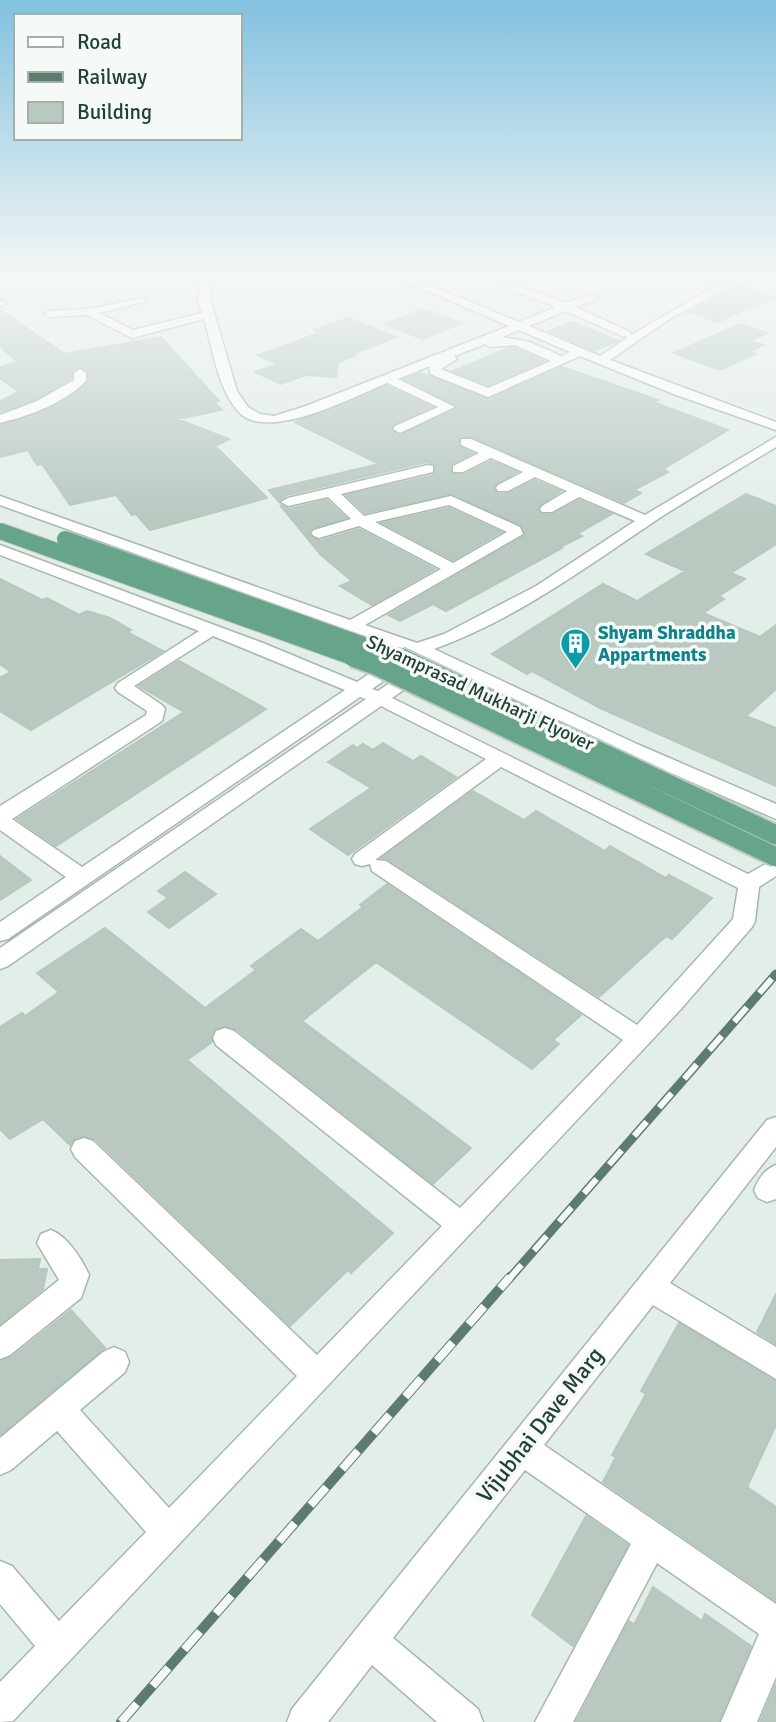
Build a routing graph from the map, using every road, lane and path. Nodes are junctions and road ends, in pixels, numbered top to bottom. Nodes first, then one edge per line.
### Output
1 (221, 357) edge
2 (440, 357) edge
3 (457, 357) edge
4 (552, 357) edge
5 (569, 357) edge
6 (592, 357) edge
7 (605, 357) edge
8 (561, 361) junction
9 (600, 361) junction
10 (80, 373) dead end
11 (387, 379) junction
12 (0, 419) edge
13 (776, 426) edge
14 (400, 429) dead end
15 (776, 441) edge
16 (466, 442) dead end
17 (490, 453) junction
18 (428, 468) dead end
19 (458, 469) dead end
20 (534, 472) junction
21 (503, 488) dead end
22 (578, 491) junction
23 (331, 492) junction
24 (0, 500) edge
25 (288, 502) dead end
26 (547, 509) dead end
27 (0, 516) edge
28 (361, 521) junction
29 (646, 521) junction
30 (0, 531) edge
31 (319, 533) dead end
32 (0, 550) edge
33 (453, 569) junction
34 (354, 625) junction
35 (212, 629) junction
36 (456, 637) junction
37 (418, 649) junction
38 (439, 657) junction
39 (359, 690) junction
40 (381, 699) junction
41 (499, 759) junction
42 (776, 812) edge
43 (776, 835) edge
44 (776, 857) edge
45 (776, 865) edge
46 (82, 878) junction
47 (749, 884) junction
48 (0, 933) edge
49 (0, 960) edge
50 (225, 1038) dead end
51 (639, 1038) junction
52 (775, 1132) edge
53 (84, 1149) dead end
54 (460, 1224) junction
55 (51, 1243) dead end
56 (650, 1287) junction
57 (0, 1345) edge
58 (114, 1362) dead end
59 (776, 1364) edge
60 (316, 1374) junction
61 (58, 1409) junction
62 (522, 1449) junction
63 (0, 1459) edge
64 (167, 1531) junction
65 (652, 1539) junction
66 (0, 1578) edge
67 (776, 1625) edge
68 (776, 1636) edge
69 (369, 1640) junction
70 (58, 1646) junction
71 (0, 1708) edge
72 (305, 1722) edge
73 (465, 1722) edge
74 (553, 1722) edge
75 (739, 1722) edge

1 - 11 street
2 - 11 street
3 - 8 street
4 - 8 street
5 - 8 street
6 - 9 street
7 - 9 street
9 - 13 street
10 - 12 street
11 - 14 street
15 - 29 street
16 - 17 street
17 - 19 street
17 - 20 street
18 - 23 street
20 - 21 street
20 - 22 street
22 - 26 street
22 - 29 street
23 - 25 street
23 - 28 street
24 - 34 street
27 - 43 main road, Shyamprasad Mukharji Flyover, bridge
28 - 31 street
28 - 33 street
28 - 33 street
29 - 36 street
30 - 44 main road, Shyamprasad Mukharji Flyover, bridge
32 - 35 street
33 - 34 street
34 - 37 street
35 - 39 street
35 - 46 street
36 - 37 street
36 - 38 street
37 - 38 street
37 - 39 street
38 - 40 street
38 - 42 street
39 - 40 street
39 - 46 street
40 - 41 street
40 - 49 street
41 - 47 street
41 - 51 street
45 - 47 street
46 - 48 street
47 - 51 street
50 - 54 street
51 - 54 street
52 - 56 street, Vijubhai Dave Marg
53 - 60 street
54 - 60 street
55 - 57 street
56 - 59 street
56 - 62 street, Vijubhai Dave Marg
58 - 61 street
60 - 64 street
61 - 63 street
61 - 64 street
62 - 65 street
62 - 69 street, Vijubhai Dave Marg
64 - 70 street
65 - 67 street
65 - 74 street
66 - 70 street
68 - 75 street
69 - 72 street, Vijubhai Dave Marg
69 - 73 street
70 - 71 street

